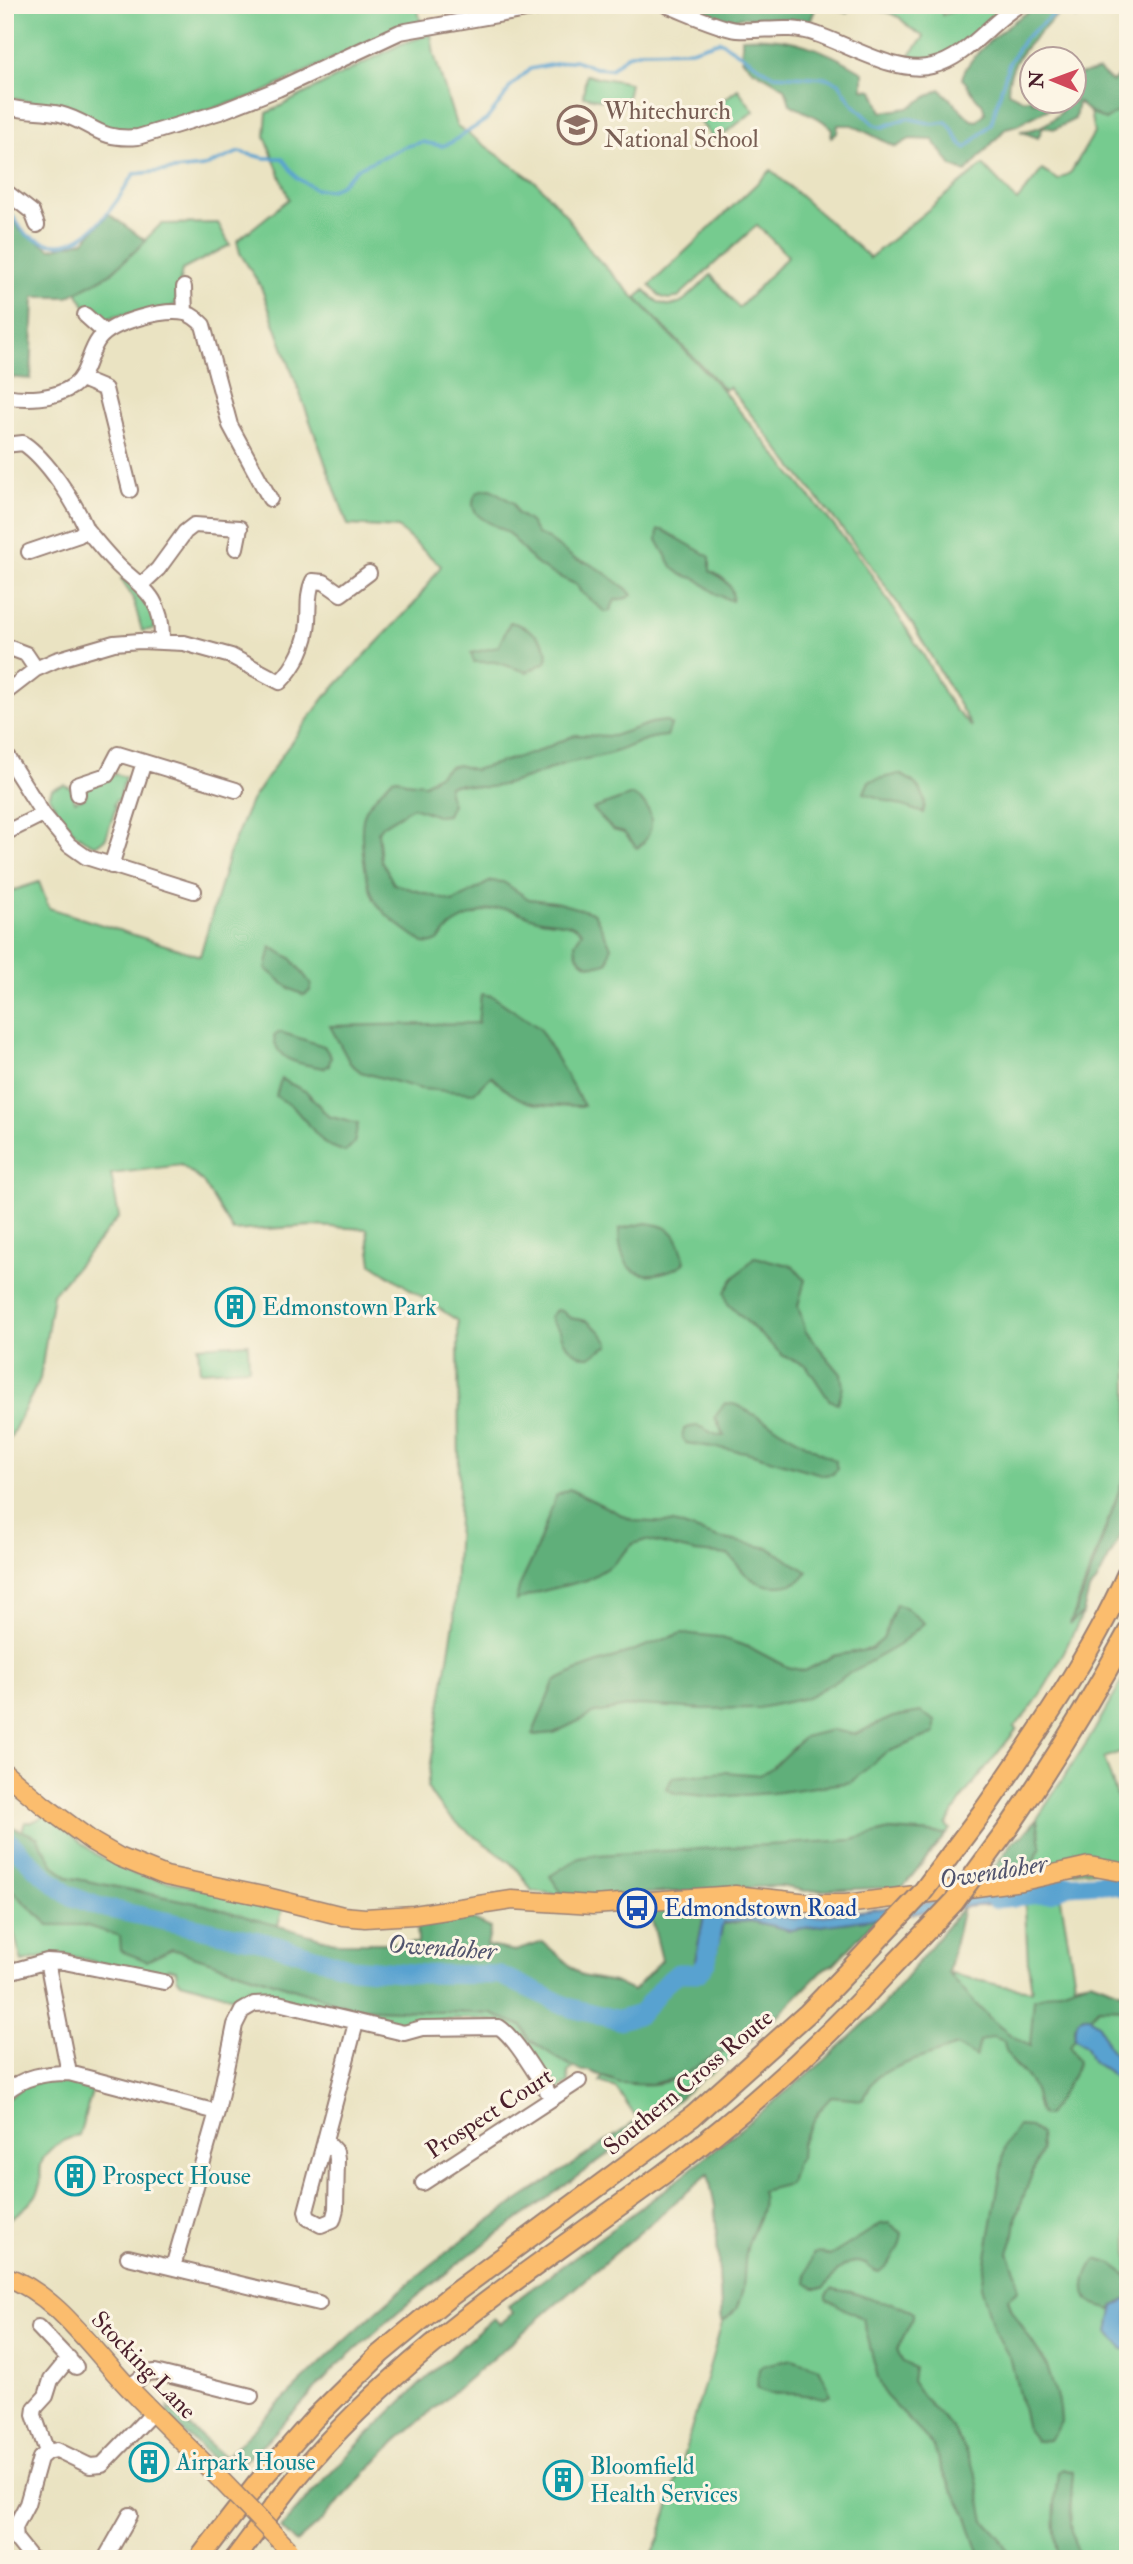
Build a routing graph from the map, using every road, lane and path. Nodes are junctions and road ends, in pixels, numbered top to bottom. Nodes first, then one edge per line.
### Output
1 (555, 5) edge
2 (666, 5) edge
3 (1019, 5) edge
4 (5, 106) edge
5 (5, 191) edge
6 (37, 225) dead end
7 (184, 288) dead end
8 (185, 313) junction
9 (85, 315) dead end
10 (105, 333) junction
11 (81, 379) junction
12 (5, 396) edge
13 (5, 445) edge
14 (131, 489) dead end
15 (270, 499) dead end
16 (86, 529) junction
17 (236, 548) dead end
18 (29, 552) dead end
19 (369, 573) dead end
20 (142, 584) junction
21 (162, 641) junction
22 (5, 646) edge
23 (36, 669) junction
24 (5, 693) edge
25 (5, 754) edge
26 (144, 762) junction
27 (236, 790) dead end
28 (78, 794) dead end
29 (43, 814) junction
30 (5, 833) edge
31 (111, 866) junction
32 (194, 891) dead end
33 (1128, 1572) edge
34 (1128, 1632) edge
35 (5, 1773) edge
36 (1128, 1873) edge
37 (47, 1961) junction
38 (5, 1973) edge
39 (164, 1982) dead end
40 (356, 2023) junction
41 (69, 2073) junction
42 (579, 2081) dead end
43 (5, 2093) edge
44 (552, 2098) junction
45 (217, 2112) junction
46 (325, 2140) junction
47 (423, 2183) dead end
48 (128, 2257) dead end
49 (173, 2267) junction
50 (5, 2276) edge
51 (319, 2303) dead end
52 (38, 2327) dead end
53 (129, 2388) junction
54 (251, 2396) dead end
55 (153, 2412) junction
56 (47, 2452) junction
57 (130, 2515) dead end
58 (293, 2554) edge
59 (32, 2559) edge
60 (105, 2559) edge
61 (199, 2559) edge
62 (235, 2559) edge

1 - 4 street
2 - 3 street
5 - 6 street
7 - 8 street
8 - 10 street
8 - 15 street
9 - 10 street
10 - 11 street
11 - 12 street
11 - 14 street
13 - 16 street
16 - 18 street
16 - 20 street
17 - 20 street
19 - 21 street
20 - 21 street
21 - 23 street
22 - 23 street
23 - 24 street
25 - 29 street
26 - 27 street
26 - 28 street
26 - 31 street
29 - 30 street
29 - 31 street
31 - 32 street
33 - 61 highway, Southern Cross Route, bridge
34 - 62 highway, bridge
35 - 36 main road
37 - 38 street
37 - 39 street
37 - 41 street
40 - 44 street
40 - 45 street
40 - 46 street
41 - 43 street
41 - 45 street
42 - 44 street, Prospect Court
44 - 47 street, Prospect Court
45 - 49 street
46 - 46 street
48 - 49 street
49 - 51 street
50 - 53 main road, Stocking Lane
52 - 56 street
53 - 54 street
53 - 55 main road, Stocking Lane
55 - 56 street
55 - 58 main road, Stocking Lane, bridge
56 - 59 street
57 - 60 street

